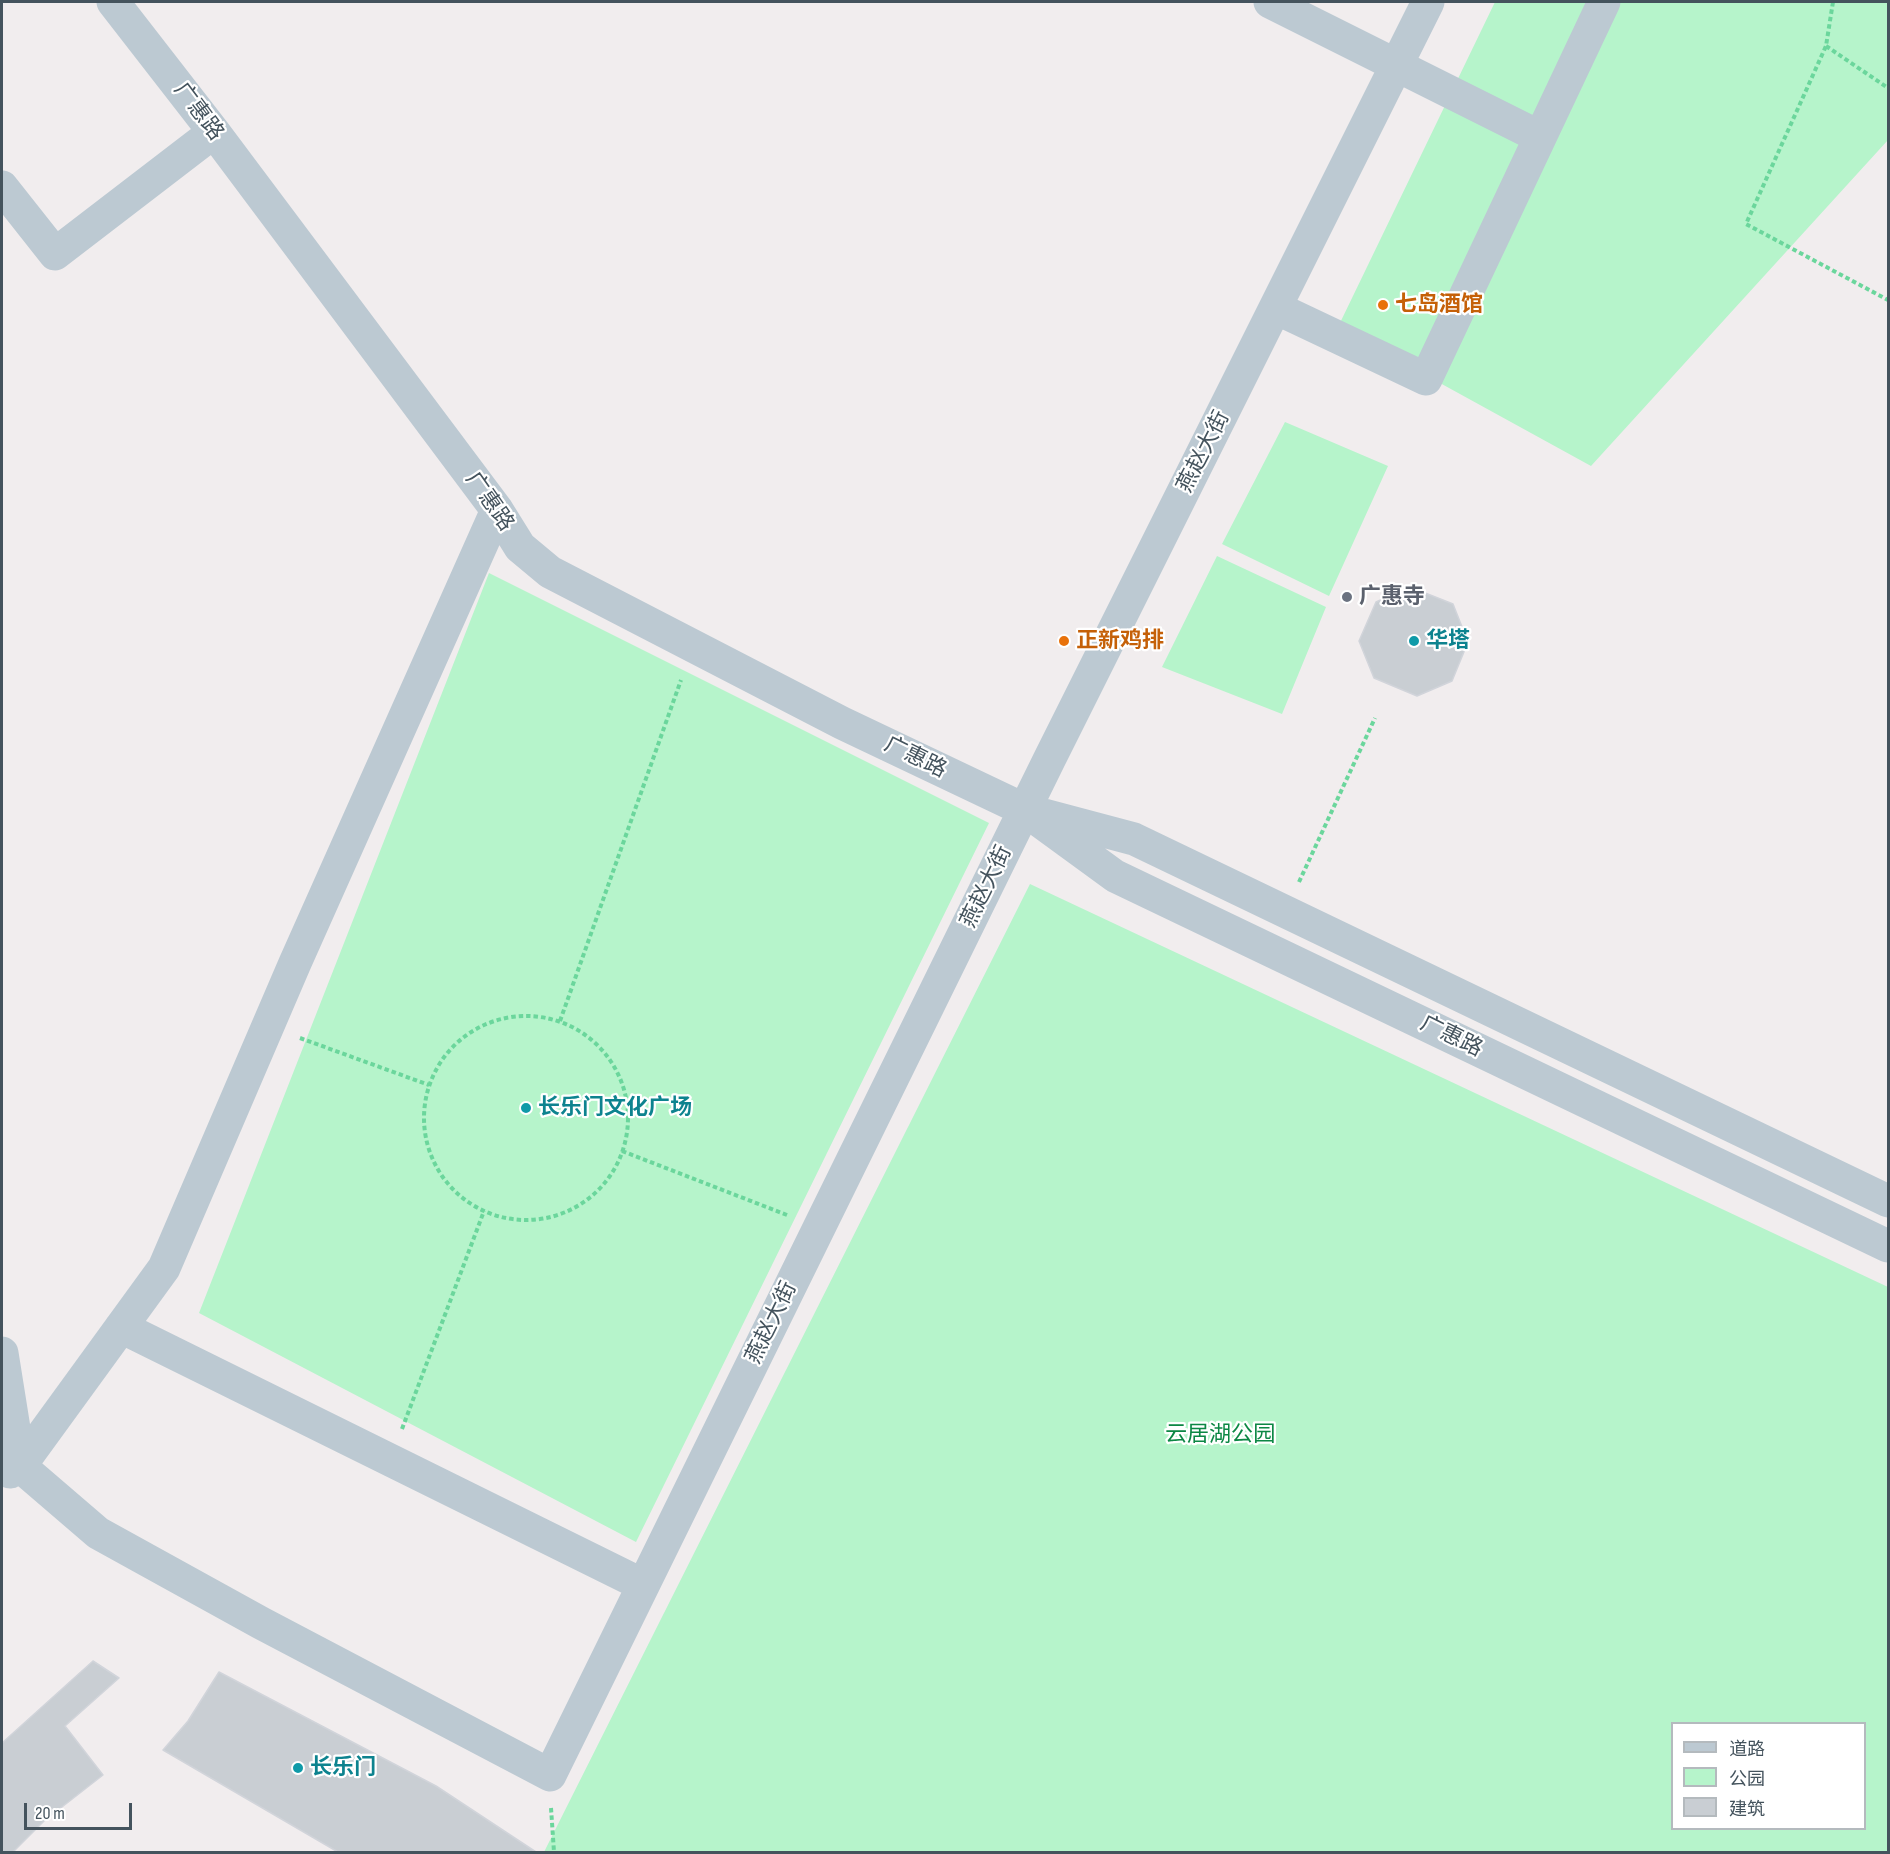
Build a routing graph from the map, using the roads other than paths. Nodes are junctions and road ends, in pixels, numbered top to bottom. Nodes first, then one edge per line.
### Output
1 (113, 2) edge
2 (1270, 2) edge
3 (1428, 2) edge
4 (1604, 2) edge
5 (1396, 66) junction
6 (214, 132) junction
7 (1540, 137) junction
8 (2, 187) edge
9 (1276, 308) junction
10 (497, 510) junction
11 (1025, 810) junction
12 (1888, 1201) edge
13 (1888, 1246) edge
14 (121, 1327) junction
15 (2, 1353) edge
16 (11, 1471) edge
17 (643, 1585) junction

1 - 6 street, 广惠路
2 - 5 street
3 - 5 street, 燕赵大街
4 - 7 street
5 - 7 street
5 - 9 street, 燕赵大街
6 - 8 street
6 - 10 street, 广惠路
7 - 9 street
9 - 11 street, 燕赵大街
10 - 11 street, 广惠路
10 - 14 street
11 - 12 street, 广惠路
11 - 13 street, 广惠路
11 - 17 street, 燕赵大街
14 - 16 street
14 - 17 street
15 - 16 street
16 - 17 street, 燕赵大街

